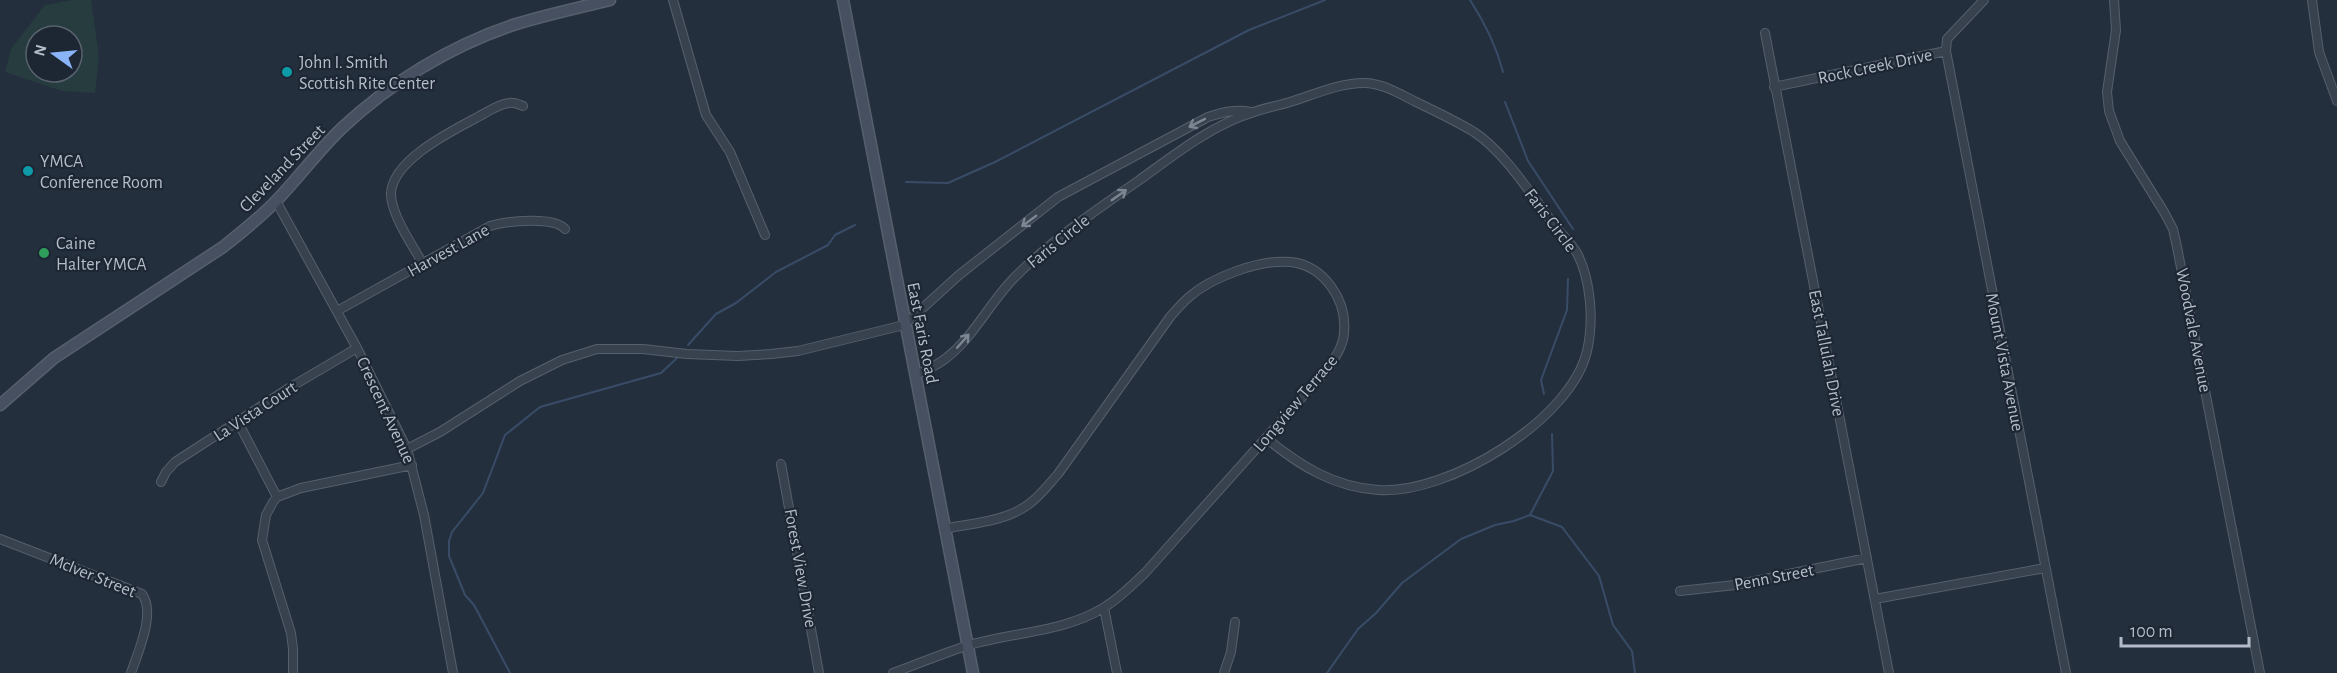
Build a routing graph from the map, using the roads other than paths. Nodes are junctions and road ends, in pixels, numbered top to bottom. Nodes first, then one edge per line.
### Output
1 (610, 0) edge
2 (673, 0) edge
3 (843, 0) edge
4 (1984, 0) edge
5 (2114, 0) edge
6 (2312, 0) edge
7 (1765, 33) dead end
8 (1946, 51) junction
9 (1774, 87) junction
10 (2337, 101) edge
11 (523, 106) dead end
12 (1253, 112) junction
13 (276, 201) junction
14 (566, 229) dead end
15 (765, 235) dead end
16 (423, 264) junction
17 (337, 311) junction
18 (904, 325) junction
19 (357, 348) junction
20 (916, 375) junction
21 (0, 405) edge
22 (238, 422) junction
23 (1266, 438) junction
24 (406, 449) junction
25 (781, 464) dead end
26 (412, 465) junction
27 (161, 482) dead end
28 (277, 497) junction
29 (944, 529) junction
30 (0, 539) edge
31 (1867, 558) junction
32 (2045, 568) junction
33 (1680, 591) dead end
34 (1875, 599) junction
35 (1104, 608) junction
36 (1234, 622) dead end
37 (968, 646) junction
38 (131, 673) edge
39 (292, 673) edge
40 (453, 673) edge
41 (819, 673) edge
42 (893, 673) edge
43 (973, 673) edge
44 (1117, 673) edge
45 (1224, 673) edge
46 (1889, 673) edge
47 (2066, 673) edge
48 (2260, 673) edge

1 - 13 street, Cleveland Street
2 - 15 street
3 - 18 street, East Faris Road
4 - 8 street, Rock Creek Drive
5 - 48 street, Woodvale Avenue
6 - 10 street
7 - 9 street, East Tallulah Drive
8 - 9 street, Rock Creek Drive
8 - 32 street, Mount Vista Avenue
9 - 31 street, East Tallulah Drive
11 - 16 street
12 -> 18 street, Faris Circle
20 -> 12 street, Faris Circle
12 - 23 street, Faris Circle
13 - 17 street, Crescent Avenue
13 - 21 street, Cleveland Street
14 - 16 street, Harvest Lane
16 - 17 street, Harvest Lane
17 - 19 street, Crescent Avenue
18 - 20 street, East Faris Road
18 - 24 street
19 - 22 street, La Vista Court
19 - 24 street, Crescent Avenue
20 - 29 street, East Faris Road
22 - 27 street, La Vista Court
22 - 28 street
23 - 29 street, Longview Terrace
23 - 35 street, Longview Terrace
24 - 26 street, Crescent Avenue
25 - 41 street, Forest View Drive
26 - 28 street
26 - 40 street, Crescent Avenue
28 - 39 street
29 - 37 street, East Faris Road
30 - 38 street, McIver Street
31 - 33 street, Penn Street
31 - 34 street, East Tallulah Drive
32 - 34 street
32 - 47 street, Mount Vista Avenue
34 - 46 street, East Tallulah Drive
35 - 37 street, Longview Terrace
35 - 44 street
36 - 45 street
37 - 42 street, Longview Terrace
37 - 43 street, East Faris Road

